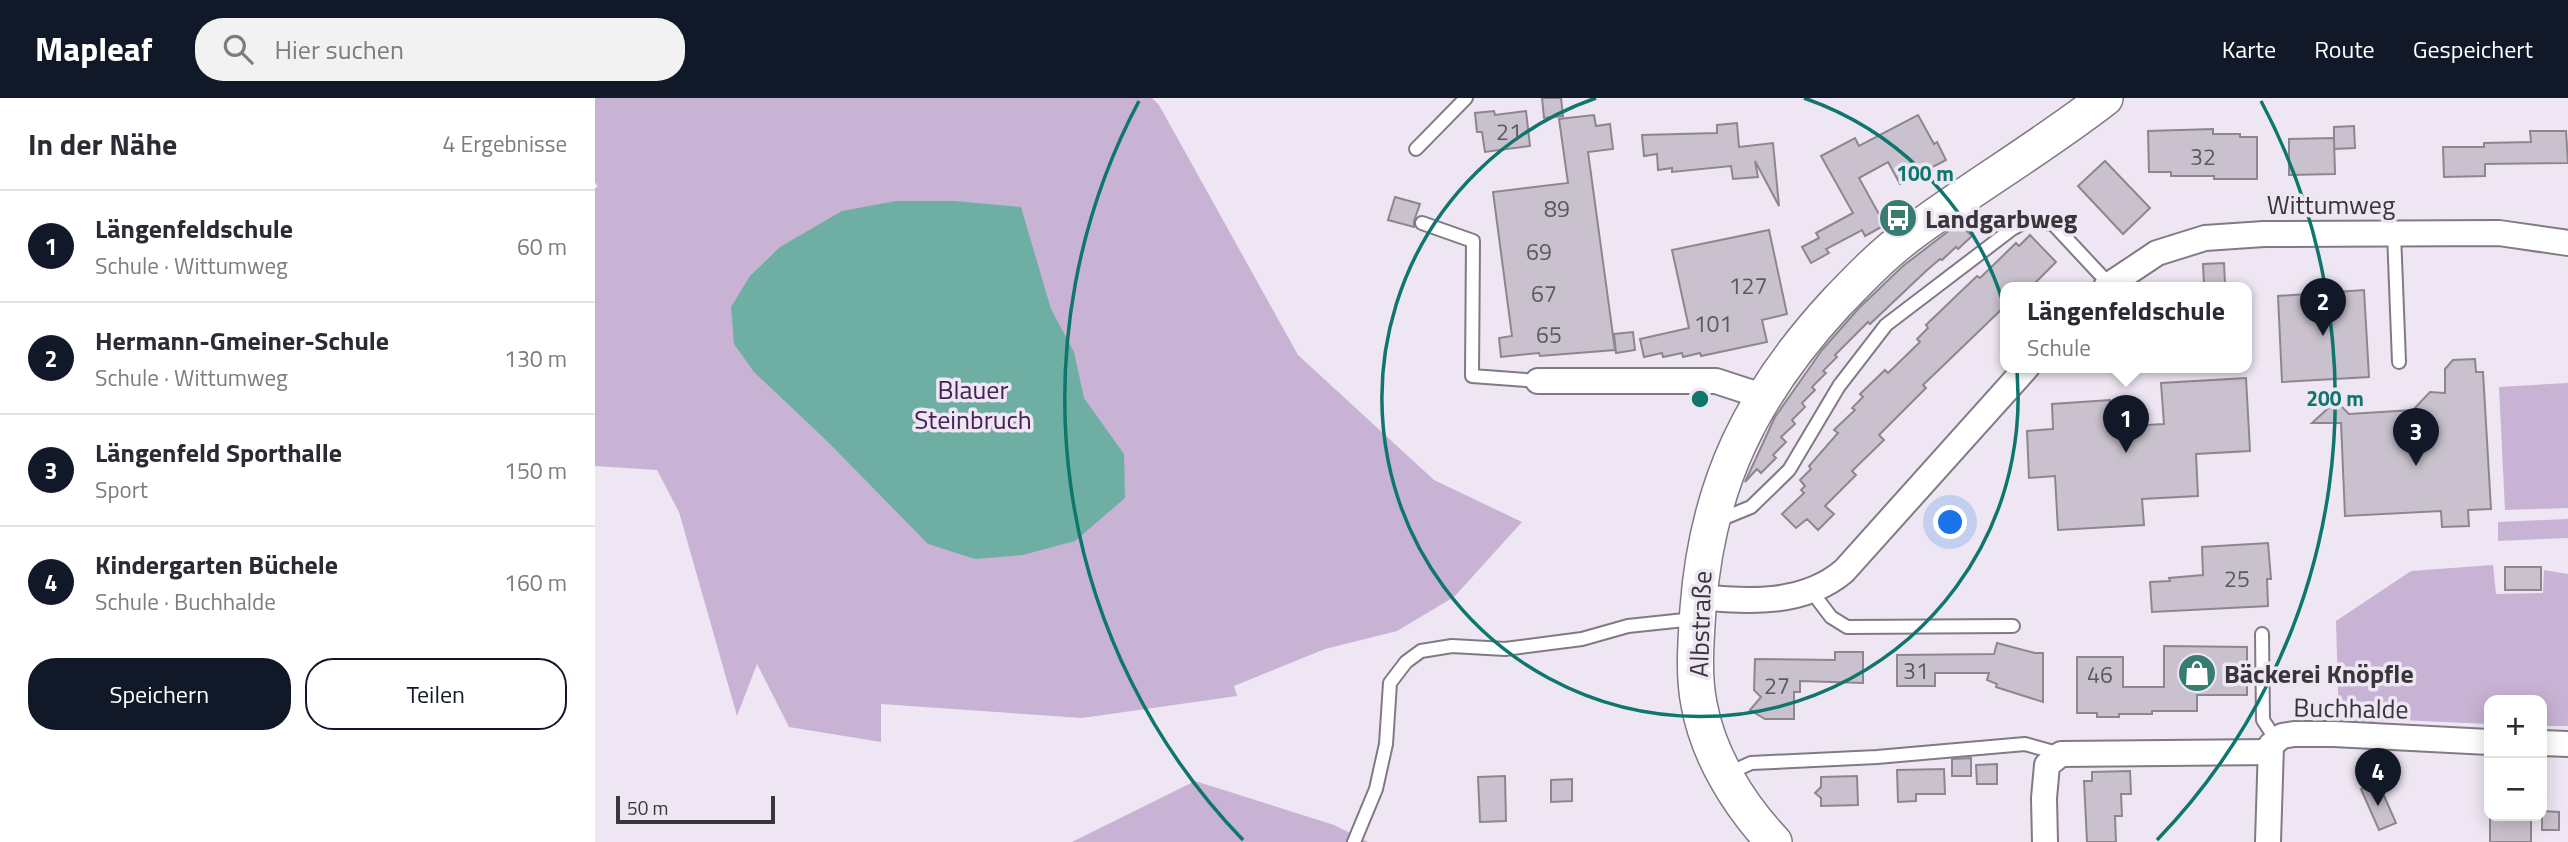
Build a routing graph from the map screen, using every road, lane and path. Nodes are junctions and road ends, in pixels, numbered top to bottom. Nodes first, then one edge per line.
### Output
1 (1466, 98) edge
2 (2105, 98) edge
3 (1416, 149) dead end
4 (1422, 223) dead end
5 (2394, 233) junction
6 (2568, 243) edge
7 (2104, 282) edge
8 (2113, 282) edge
9 (2399, 362) dead end
10 (2022, 373) edge
11 (1538, 382) joint
12 (1762, 396) junction
13 (1713, 513) junction
14 (1812, 592) junction
15 (1698, 608) junction
16 (2013, 625) dead end
17 (2262, 634) dead end
18 (2484, 742) edge
19 (2547, 743) edge
20 (2568, 744) edge
21 (2273, 746) junction
22 (2061, 754) junction
23 (1725, 775) junction
24 (1354, 842) edge
25 (1774, 842) edge
26 (2045, 842) edge
27 (2268, 842) edge

1 - 3 lane
2 - 12 street, Albstraße
4 - 11 lane
5 - 6 street, Wittumweg
5 - 8 street, Wittumweg
5 - 9 lane
7 - 13 lane
10 - 14 street
11 - 12 street
12 - 13 street, Albstraße
13 - 15 street, Albstraße
14 - 15 street
14 - 16 lane
15 - 23 street, Albstraße
15 - 24 lane
17 - 21 lane
18 - 21 street, Buchhalde
19 - 20 street
21 - 22 street
21 - 27 street, Buchhalde
22 - 23 lane
22 - 26 street
23 - 25 street, Albstraße

